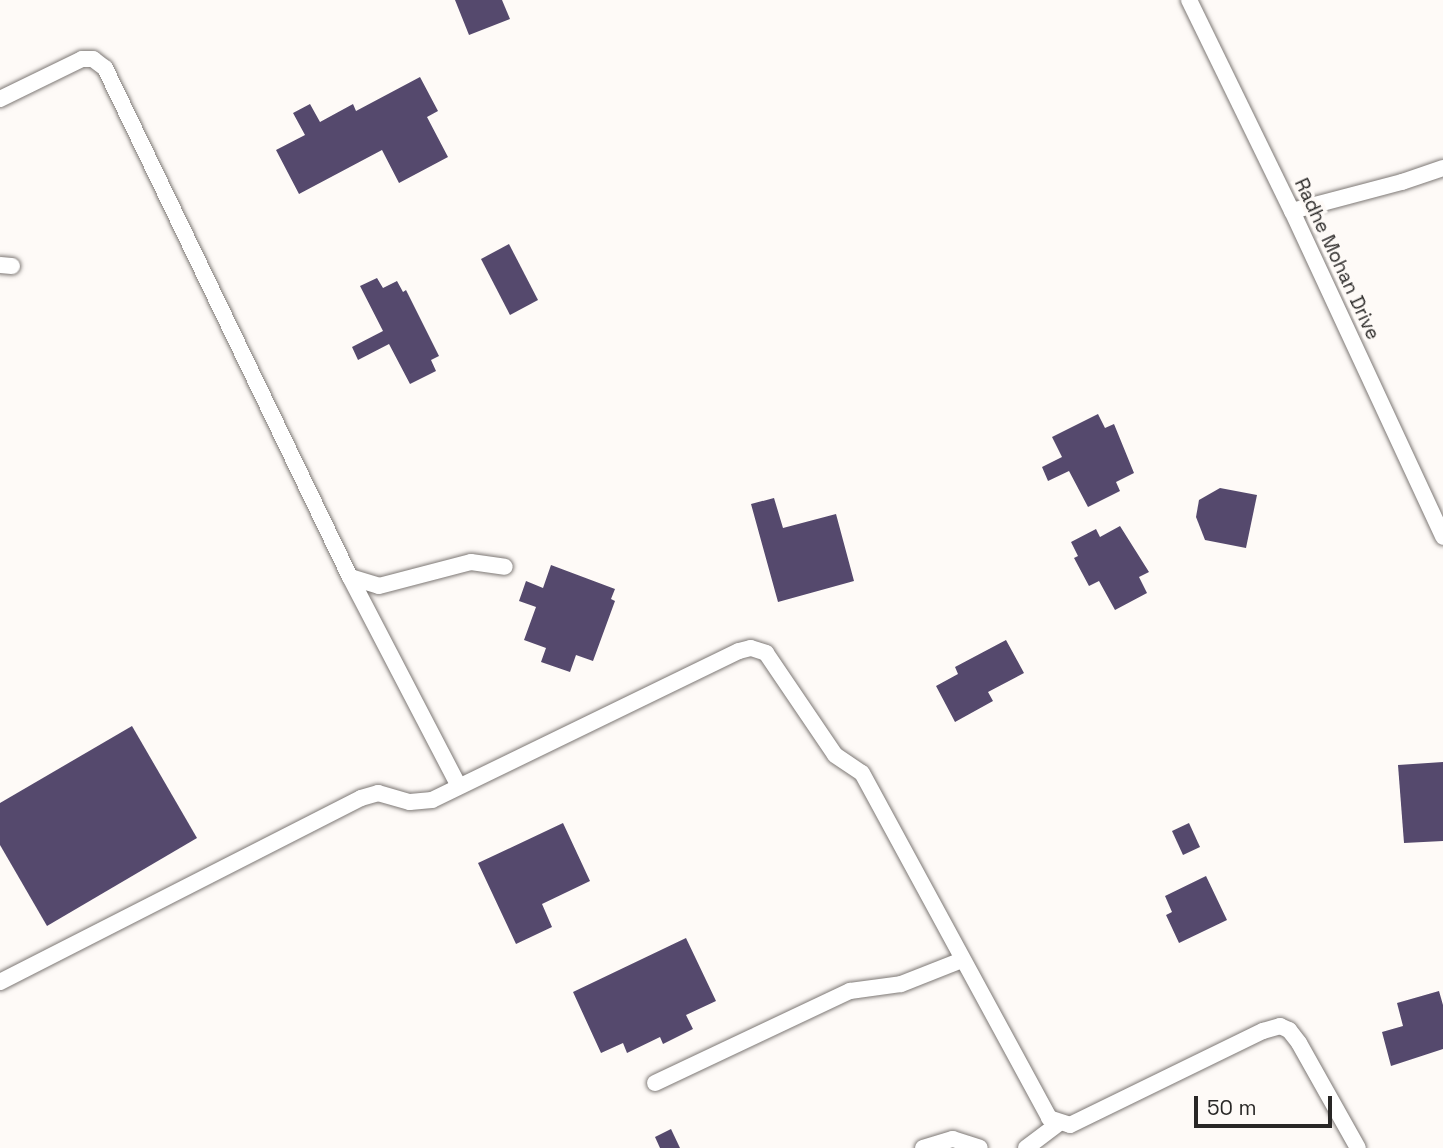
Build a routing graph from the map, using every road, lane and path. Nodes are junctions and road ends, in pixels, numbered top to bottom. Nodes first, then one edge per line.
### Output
1 (1189, 0) edge
2 (0, 99) edge
3 (1443, 168) edge
4 (1292, 211) junction
5 (1443, 537) edge
6 (505, 567) dead end
7 (349, 577) junction
8 (459, 786) junction
9 (962, 960) junction
10 (0, 982) edge
11 (655, 1083) dead end
12 (1059, 1123) junction
13 (923, 1148) edge
14 (980, 1148) edge
15 (1026, 1148) edge
16 (1358, 1148) edge

1 - 4 street, Radhe Mohan Drive
2 - 7 street
3 - 4 street
4 - 5 street, Radhe Mohan Drive
6 - 7 street
7 - 8 street
8 - 9 street
8 - 10 street
9 - 11 street
9 - 12 street
12 - 15 street
12 - 16 street
13 - 14 street

